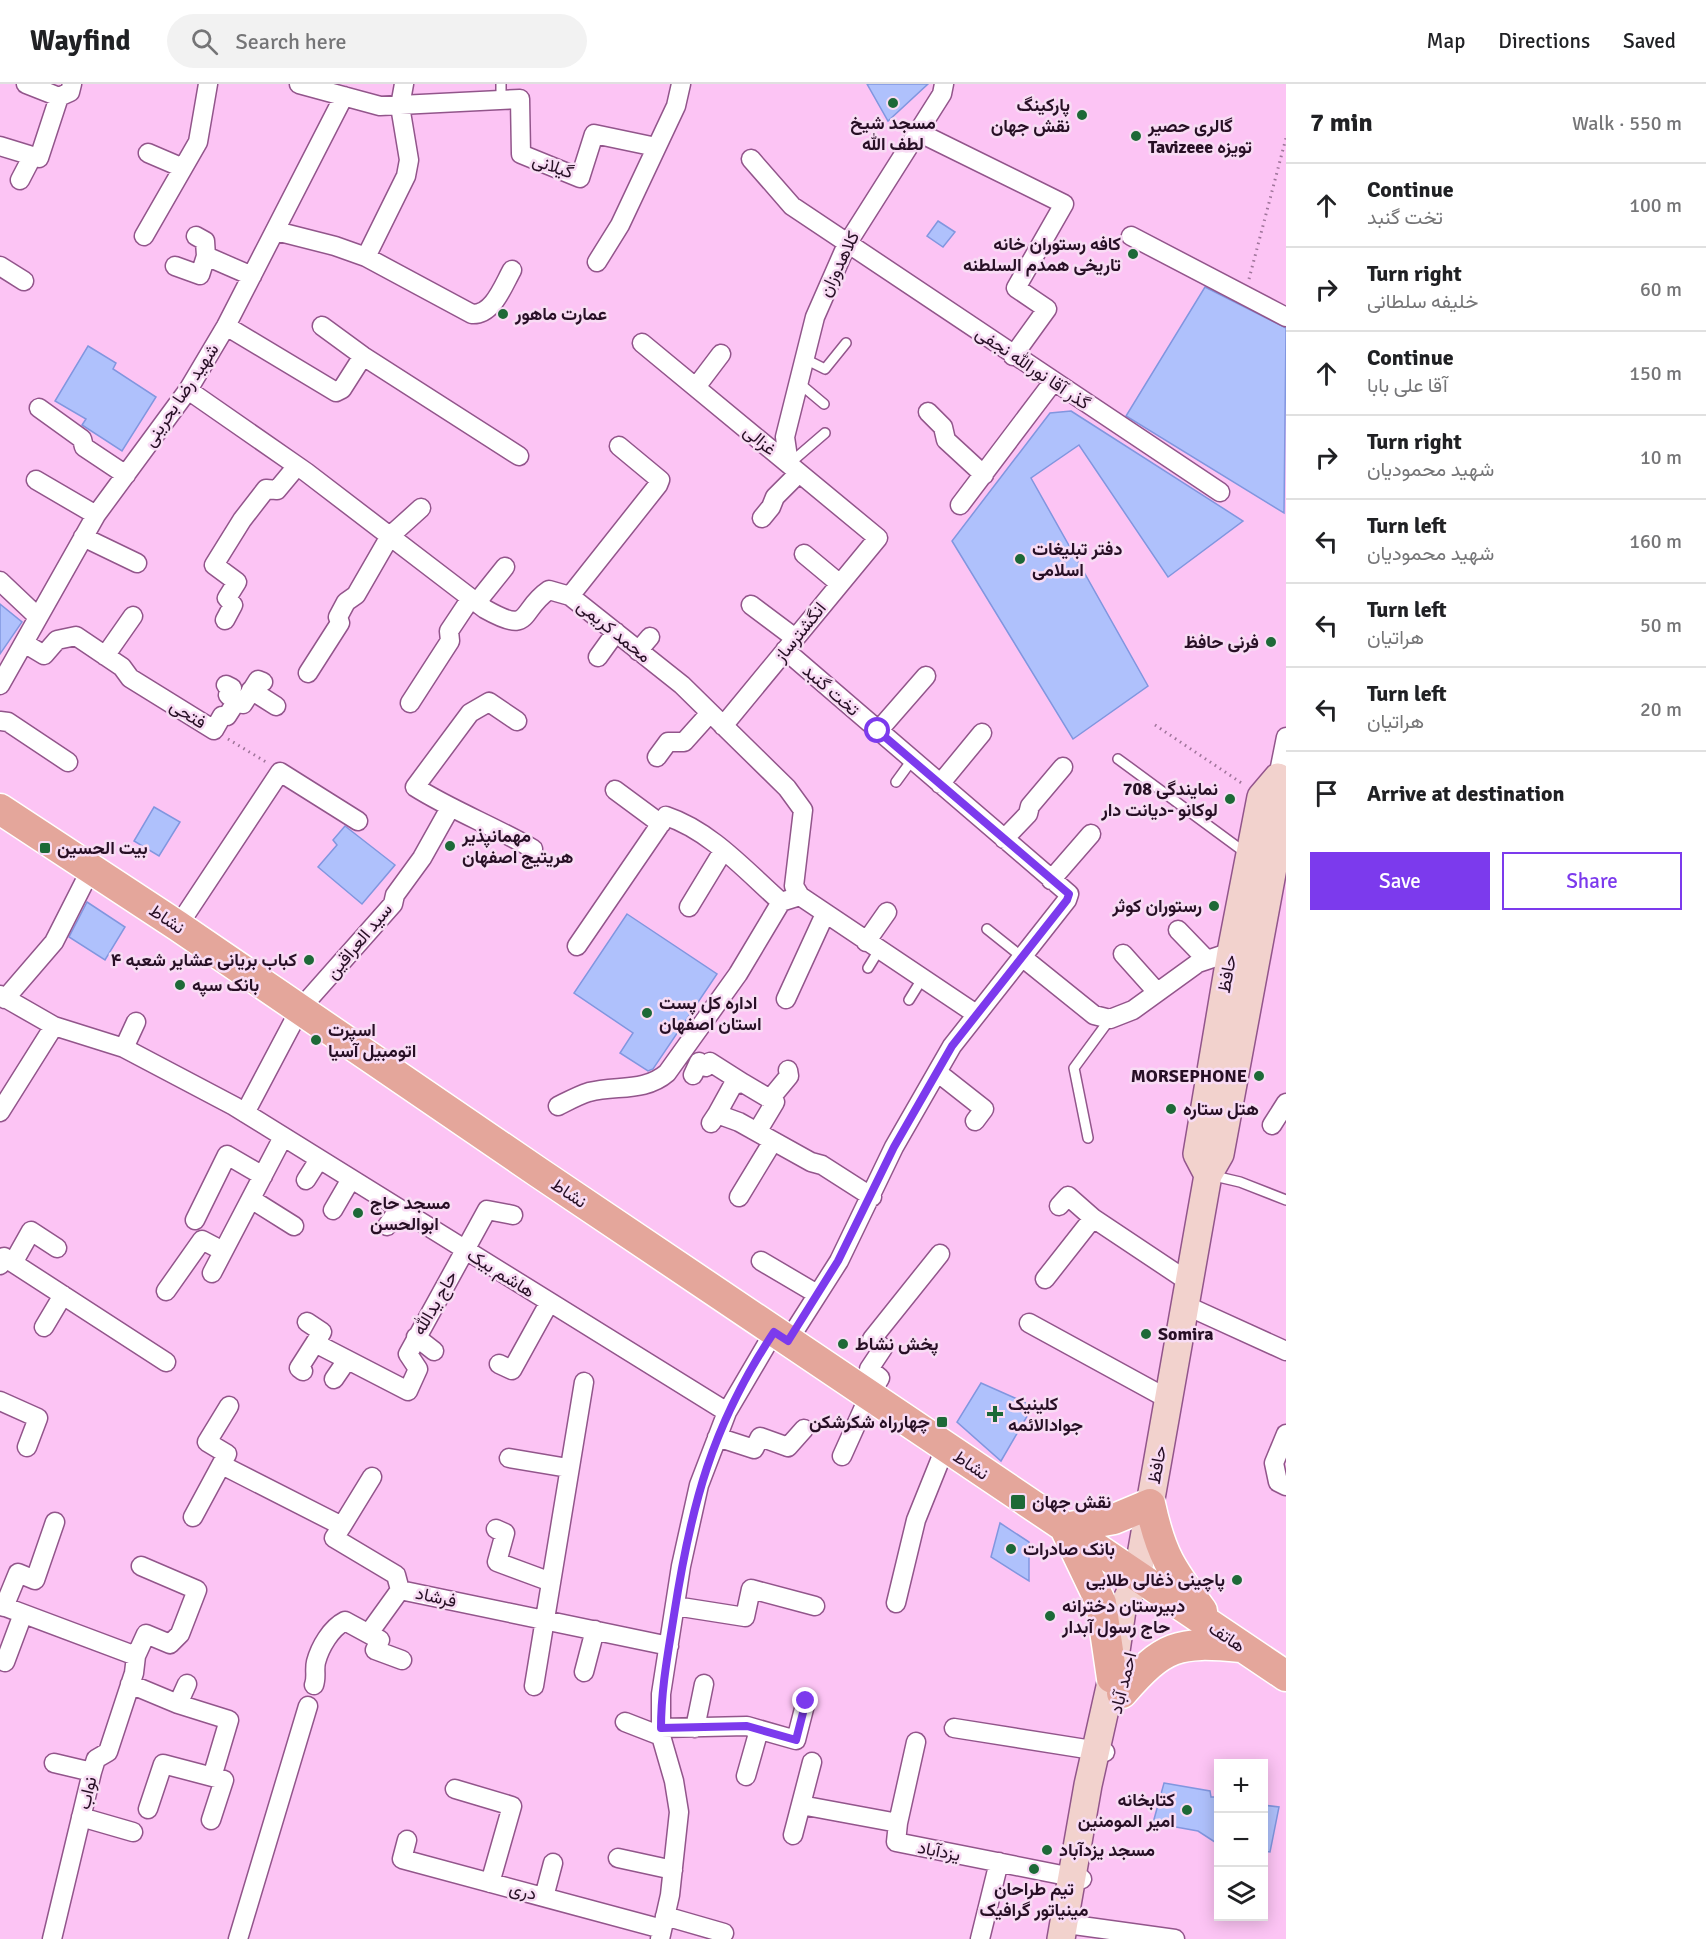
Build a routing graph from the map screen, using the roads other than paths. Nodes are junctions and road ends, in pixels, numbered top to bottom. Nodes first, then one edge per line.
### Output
1 (26, 84) edge
2 (208, 84) edge
3 (300, 84) edge
4 (404, 84) edge
5 (681, 84) edge
6 (944, 84) edge
7 (66, 90) edge
8 (501, 93) edge
9 (344, 96) junction
10 (400, 106) junction
11 (918, 132) junction
12 (0, 146) edge
13 (656, 147) junction
14 (148, 153) dead end
15 (32, 157) junction
16 (751, 159) dead end
17 (183, 168) junction
18 (20, 180) dead end
19 (276, 231) junction
20 (144, 236) dead end
21 (196, 236) dead end
22 (1131, 236) dead end
23 (847, 244) junction
24 (206, 256) junction
25 (366, 257) junction
26 (597, 262) dead end
27 (175, 266) dead end
28 (512, 270) dead end
29 (2, 272) edge
30 (252, 276) junction
31 (24, 281) dead end
32 (1286, 316) edge
33 (226, 326) junction
34 (322, 326) dead end
35 (642, 343) dead end
36 (846, 343) dead end
37 (721, 354) dead end
38 (363, 356) junction
39 (1013, 356) junction
40 (805, 359) junction
41 (1053, 382) junction
42 (799, 383) junction
43 (696, 387) junction
44 (188, 390) junction
45 (824, 404) dead end
46 (39, 408) dead end
47 (928, 412) dead end
48 (825, 433) dead end
49 (619, 446) dead end
50 (519, 456) dead end
51 (297, 466) junction
52 (794, 468) junction
53 (126, 475) junction
54 (984, 475) junction
55 (36, 480) dead end
56 (1220, 492) dead end
57 (960, 505) dead end
58 (422, 508) dead end
59 (96, 515) junction
60 (762, 518) dead end
61 (390, 536) junction
62 (83, 537) junction
63 (878, 538) joint
64 (804, 554) dead end
65 (136, 563) dead end
66 (505, 567) dead end
67 (0, 581) edge
68 (840, 584) junction
69 (570, 596) junction
70 (474, 600) junction
71 (751, 605) dead end
72 (133, 616) dead end
73 (38, 617) junction
74 (225, 620) dead end
75 (616, 632) junction
76 (24, 643) junction
77 (790, 644) junction
78 (105, 656) junction
79 (598, 657) dead end
80 (308, 673) dead end
81 (926, 676) dead end
82 (0, 685) edge
83 (226, 685) dead end
84 (236, 702) junction
85 (410, 703) dead end
86 (276, 706) dead end
87 (717, 720) junction
88 (0, 722) edge
89 (517, 722) dead end
90 (878, 731) junction
91 (982, 733) dead end
92 (1286, 737) edge
93 (657, 757) dead end
94 (1118, 759) dead end
95 (912, 760) junction
96 (68, 762) dead end
97 (1063, 767) dead end
98 (896, 782) dead end
99 (940, 784) junction
100 (1270, 787) junction
101 (615, 790) dead end
102 (450, 808) junction
103 (0, 809) edge
104 (663, 820) junction
105 (358, 821) dead end
106 (1091, 834) dead end
107 (1004, 839) junction
108 (533, 849) dead end
109 (723, 851) junction
110 (1249, 855) junction
111 (91, 868) junction
112 (1051, 879) junction
113 (800, 896) junction
114 (781, 902) junction
115 (1281, 905) edge
116 (689, 907) dead end
117 (887, 912) dead end
118 (825, 914) junction
119 (178, 926) junction
120 (987, 929) dead end
121 (1178, 930) dead end
122 (577, 946) dead end
123 (873, 946) junction
124 (1123, 954) dead end
125 (1219, 956) junction
126 (1022, 957) junction
127 (868, 968) dead end
128 (922, 979) junction
129 (1157, 992) junction
130 (2, 997) edge
131 (786, 999) dead end
132 (909, 1000) dead end
133 (300, 1009) junction
134 (976, 1014) junction
135 (1110, 1019) junction
136 (136, 1022) dead end
137 (54, 1026) junction
138 (124, 1048) junction
139 (788, 1070) dead end
140 (937, 1072) junction
141 (693, 1075) dead end
142 (742, 1077) junction
143 (770, 1099) junction
144 (1286, 1102) edge
145 (558, 1106) dead end
146 (0, 1112) edge
147 (245, 1113) junction
148 (975, 1121) dead end
149 (1272, 1125) dead end
150 (765, 1136) junction
151 (284, 1137) junction
152 (1088, 1138) dead end
153 (318, 1161) junction
154 (1208, 1175) junction
155 (263, 1176) junction
156 (351, 1179) junction
157 (306, 1180) dead end
158 (739, 1197) dead end
159 (872, 1197) junction
160 (251, 1199) junction
161 (1286, 1200) edge
162 (1059, 1206) dead end
163 (399, 1209) junction
164 (333, 1210) dead end
165 (513, 1215) dead end
166 (1093, 1218) junction
167 (195, 1220) dead end
168 (294, 1226) dead end
169 (387, 1226) dead end
170 (57, 1248) dead end
171 (465, 1250) junction
172 (223, 1251) junction
173 (940, 1254) dead end
174 (761, 1261) dead end
175 (7, 1264) edge
176 (212, 1273) dead end
177 (1045, 1279) dead end
178 (166, 1291) dead end
179 (817, 1294) junction
180 (1187, 1294) junction
181 (63, 1295) junction
182 (549, 1303) junction
183 (307, 1322) dead end
184 (1029, 1323) dead end
185 (44, 1327) dead end
186 (781, 1336) junction
187 (416, 1337) junction
188 (315, 1343) junction
189 (1286, 1351) edge
190 (434, 1352) dead end
191 (347, 1360) junction
192 (166, 1362) dead end
193 (499, 1364) dead end
194 (303, 1371) dead end
195 (334, 1379) dead end
196 (584, 1382) dead end
197 (869, 1396) junction
198 (1168, 1399) junction
199 (0, 1401) edge
200 (229, 1406) dead end
201 (727, 1412) junction
202 (804, 1429) dead end
203 (1286, 1434) edge
204 (717, 1437) junction
205 (27, 1447) dead end
206 (945, 1448) junction
207 (842, 1456) dead end
208 (509, 1458) dead end
209 (222, 1465) junction
210 (568, 1468) junction
211 (372, 1478) dead end
212 (1286, 1486) edge
213 (1150, 1504) junction
214 (194, 1517) dead end
215 (56, 1522) dead end
216 (342, 1526) junction
217 (1065, 1528) junction
218 (496, 1529) dead end
219 (141, 1566) dead end
220 (1137, 1578) junction
221 (551, 1582) junction
222 (400, 1590) junction
223 (896, 1603) dead end
224 (2, 1606) edge
225 (675, 1606) junction
226 (815, 1606) dead end
227 (23, 1614) junction
228 (545, 1620) junction
229 (1216, 1629) junction
230 (595, 1630) junction
231 (369, 1633) junction
232 (669, 1646) junction
233 (1241, 1647) junction
234 (136, 1656) junction
235 (402, 1660) dead end
236 (4, 1662) dead end
237 (584, 1672) dead end
238 (1286, 1676) edge
239 (130, 1684) junction
240 (187, 1684) dead end
241 (704, 1684) dead end
242 (314, 1685) dead end
243 (1117, 1685) junction
244 (534, 1686) dead end
245 (806, 1701) dead end
246 (178, 1704) junction
247 (308, 1706) dead end
248 (625, 1722) dead end
249 (695, 1728) junction
250 (954, 1728) dead end
251 (759, 1730) junction
252 (661, 1732) junction
253 (916, 1742) dead end
254 (1100, 1752) junction
255 (812, 1762) dead end
256 (54, 1763) dead end
257 (92, 1772) junction
258 (746, 1776) dead end
259 (212, 1777) junction
260 (455, 1789) dead end
261 (801, 1805) junction
262 (148, 1809) dead end
263 (81, 1817) junction
264 (211, 1820) dead end
265 (898, 1823) junction
266 (133, 1832) dead end
267 (793, 1835) dead end
268 (407, 1840) dead end
269 (618, 1858) dead end
270 (999, 1862) junction
271 (553, 1863) dead end
272 (673, 1870) junction
273 (1077, 1878) junction
274 (490, 1883) junction
275 (544, 1897) junction
276 (662, 1928) edge
277 (724, 1933) dead end
278 (1069, 1934) edge
279 (52, 1939) edge
280 (238, 1939) edge
281 (980, 1939) edge
282 (1175, 1939) edge

1 - 7 street
2 - 17 street
3 - 9 street, گیلانی
4 - 10 street
5 - 13 street
6 - 11 street, کلاهدوزان
7 - 15 street
8 - 10 street, گیلانی
8 - 13 street, گیلانی
9 - 10 street, گیلانی
9 - 19 street, شهید رضا بحرینی
10 - 25 street
11 - 23 street, کلاهدوزان
11 - 39 street
12 - 15 street
13 - 26 street
14 - 17 street
15 - 18 street
16 - 23 street, گذر آقا نورالله نجفی
17 - 20 street
19 - 25 street
19 - 30 street, شهید رضا بحرینی
21 - 24 street
22 - 32 street
23 - 39 street, گذر آقا نورالله نجفی
23 - 40 street, کلاهدوزان
24 - 27 street
24 - 30 street
25 - 28 street
29 - 31 street
30 - 33 street, شهید رضا بحرینی
33 - 38 street
33 - 44 street, شهید رضا بحرینی
34 - 38 street
35 - 43 street, غزالی
36 - 40 lane
37 - 43 street
38 - 50 street
39 - 41 street, گذر آقا نورالله نجفی
40 - 42 street, کلاهدوزان
41 - 54 street
41 - 56 street, گذر آقا نورالله نجفی
42 - 45 lane
42 - 52 street, کلاهدوزان
43 - 52 street, غزالی
44 - 51 street, محمد کریمی
44 - 53 street, شهید رضا بحرینی
46 - 53 street
47 - 54 street
48 - 52 lane
49 - 69 street
51 - 61 street, محمد کریمی
51 - 74 street
52 - 60 street
52 - 63 street, غزالی
53 - 59 street, شهید رضا بحرینی
54 - 57 street
55 - 59 street
58 - 61 street
59 - 62 street, شهید رضا بحرینی
61 - 70 street, محمد کریمی
61 - 80 street
62 - 65 street
62 - 73 street, شهید رضا بحرینی
63 - 68 street, انگشترساز
64 - 68 street
66 - 70 street
67 - 73 street
68 - 77 street, انگشترساز
69 - 70 street, محمد کریمی
69 - 75 street, محمد کریمی
70 - 85 street
71 - 77 street, تخت گنبد
72 - 78 street
73 - 76 street, شهید رضا بحرینی
75 - 79 street
75 - 87 street, محمد کریمی
76 - 78 street, فتحی
76 - 82 street, شهید رضا بحرینی
77 - 87 street, انگشترساز
77 - 90 street, تخت گنبد
78 - 84 street, فتحی
81 - 90 street
83 - 84 street
84 - 86 street
87 - 93 street, انگشترساز
87 - 113 street, محمد کریمی
88 - 96 street
89 - 102 street
90 - 95 street, تخت گنبد
91 - 99 street
92 - 100 street, حافظ
94 - 110 lane
95 - 98 lane
95 - 99 street, تخت گنبد
97 - 107 street
99 - 107 street, تخت گنبد
100 - 110 street, حافظ
100 - 115 street, حافظ
101 - 104 street
102 - 108 street
102 - 133 street, سید العراقین
103 - 111 main road, نشاط
104 - 109 street
104 - 122 street
105 - 119 street
106 - 112 street
107 - 112 street, تخت گنبد
109 - 114 street
109 - 116 street
110 - 125 street, حافظ
111 - 119 main road, نشاط
111 - 130 street
112 - 126 street, تخت گنبد
113 - 114 street
113 - 118 street
114 - 145 street
115 - 154 street, حافظ
117 - 123 street
118 - 123 street
118 - 131 street
119 - 133 main road, نشاط
120 - 126 lane
121 - 125 street
123 - 127 lane
123 - 128 street
124 - 129 street
125 - 129 street
125 - 154 street, حافظ
126 - 134 street
126 - 135 street
128 - 132 lane
128 - 134 street
129 - 135 street
130 - 137 street, هاشم بیک
133 - 147 street
133 - 186 main road, نشاط
134 - 140 street
135 - 152 lane
136 - 138 street
137 - 138 street, هاشم بیک
137 - 146 street
138 - 147 street, هاشم بیک
139 - 143 street
140 - 148 street
140 - 159 street
141 - 142 street
142 - 143 street
142 - 150 street
143 - 150 street
144 - 149 street
147 - 151 street, هاشم بیک
150 - 158 street
150 - 159 street
151 - 153 street, هاشم بیک
151 - 155 street
153 - 156 street, هاشم بیک
153 - 157 street
154 - 161 lane
154 - 180 street, حافظ
155 - 160 street
155 - 167 street
156 - 163 street, هاشم بیک
156 - 164 street
159 - 179 street
160 - 168 street
160 - 172 street
162 - 166 street
163 - 169 street
163 - 171 street, هاشم بیک
165 - 171 street, حاج یدالله
166 - 177 street
166 - 180 street
170 - 175 street
171 - 182 street, هاشم بیک
171 - 187 street, حاج یدالله
172 - 176 street
172 - 178 street
173 - 197 street
174 - 179 street
175 - 181 street
179 - 186 street
180 - 189 street
180 - 198 street, حافظ
181 - 185 street
181 - 192 street
182 - 193 street
182 - 201 street, هاشم بیک
183 - 188 street
184 - 198 street
186 - 197 main road, نشاط
186 - 201 street
187 - 190 street
187 - 191 street, حاج یدالله
188 - 191 street, حاج یدالله
188 - 194 street
191 - 195 street
196 - 210 street
197 - 206 main road, نشاط
197 - 207 street
198 - 213 street, حافظ
199 - 205 street
200 - 209 street
201 - 204 street
202 - 204 street
203 - 212 street
204 - 225 street
206 - 217 main road, نشاط
206 - 223 street
208 - 210 street
209 - 214 street
209 - 216 street
210 - 221 street
211 - 216 street
213 - 217 main road
213 - 220 street, حافظ
213 - 229 main road
215 - 224 street
216 - 222 street, فرشاد
217 - 220 main road, نشاط
217 - 243 main road
218 - 221 street
219 - 234 street
220 - 229 main road, هاتف
220 - 243 street, احمد آباد
221 - 228 street
222 - 228 street, فرشاد
222 - 231 street
224 - 227 street
225 - 226 street
225 - 232 street
227 - 234 street
227 - 236 street
228 - 230 street, فرشاد
228 - 244 street
229 - 233 main road, هاتف
230 - 232 street, فرشاد
230 - 237 street
231 - 235 street
231 - 242 street
232 - 252 street
233 - 238 main road, هاتف
233 - 243 main road
234 - 239 street, نواب
239 - 246 street
239 - 257 street, نواب
240 - 246 street
241 - 249 street
243 - 254 street, احمد آباد
245 - 251 street
246 - 259 street
247 - 280 street
248 - 252 street
249 - 251 street
249 - 252 street
250 - 254 street
251 - 258 street
252 - 272 street
253 - 265 street, یزدآباد
254 - 273 street, احمد آباد
255 - 261 street
256 - 257 street
257 - 263 street, نواب
259 - 262 street
259 - 264 street
260 - 274 street
261 - 265 street
261 - 267 street
263 - 266 street
263 - 279 street, نواب
265 - 270 street, یزدآباد
268 - 274 street, دری
269 - 272 street
270 - 273 street, یزدآباد
270 - 281 street
271 - 275 street
272 - 276 street
273 - 278 street, احمد آباد
274 - 275 street, دری
275 - 276 street, دری
276 - 277 street, دری
278 - 282 street

